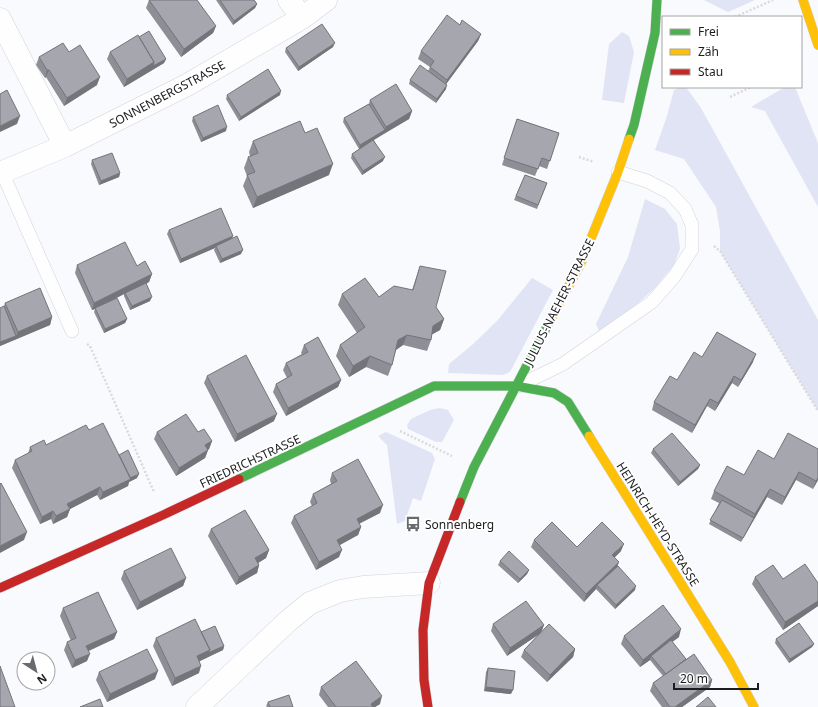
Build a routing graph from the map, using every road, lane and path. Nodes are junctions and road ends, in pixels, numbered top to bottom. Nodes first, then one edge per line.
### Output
1 (289, 0) edge
2 (326, 0) edge
3 (657, 0) edge
4 (774, 0) edge
5 (803, 0) edge
6 (737, 16) edge
7 (302, 18) junction
8 (0, 19) edge
9 (818, 45) edge
10 (749, 88) edge
11 (730, 97) dead end
12 (64, 146) junction
13 (1, 172) edge
14 (618, 172) junction
15 (692, 225) junction
16 (72, 331) dead end
17 (90, 346) dead end
18 (516, 386) junction
19 (384, 411) junction
20 (818, 411) edge
21 (474, 467) junction
22 (163, 515) junction
23 (429, 583) junction
24 (0, 588) edge
25 (197, 707) edge
26 (428, 707) edge
27 (754, 707) edge

1 - 7 street
2 - 7 street, SONNENBERGSTRASSE
3 - 14 street, JULIUS-NAEHER-STRASSE
4 - 6 path
5 - 9 street
7 - 12 street, SONNENBERGSTRASSE
8 - 12 street
10 - 11 path
12 - 13 street, SONNENBERGSTRASSE
13 - 16 lane
14 - 15 lane, JULIUS-NAEHER-STRASSE
14 - 18 street, JULIUS-NAEHER-STRASSE
15 - 18 lane, JULIUS-NAEHER-STRASSE
15 - 20 path
17 - 22 path
18 - 19 street, FRIEDRICHSTRASSE
18 - 21 street, JULIUS-NAEHER-STRASSE
18 - 27 street, HEINRICH-HEYD-STRASSE
19 - 21 path
19 - 22 street, FRIEDRICHSTRASSE
21 - 23 street, JULIUS-NAEHER-STRASSE
22 - 24 street, FRIEDRICHSTRASSE
23 - 25 street
23 - 26 street, JULIUS-NAEHER-STRASSE

